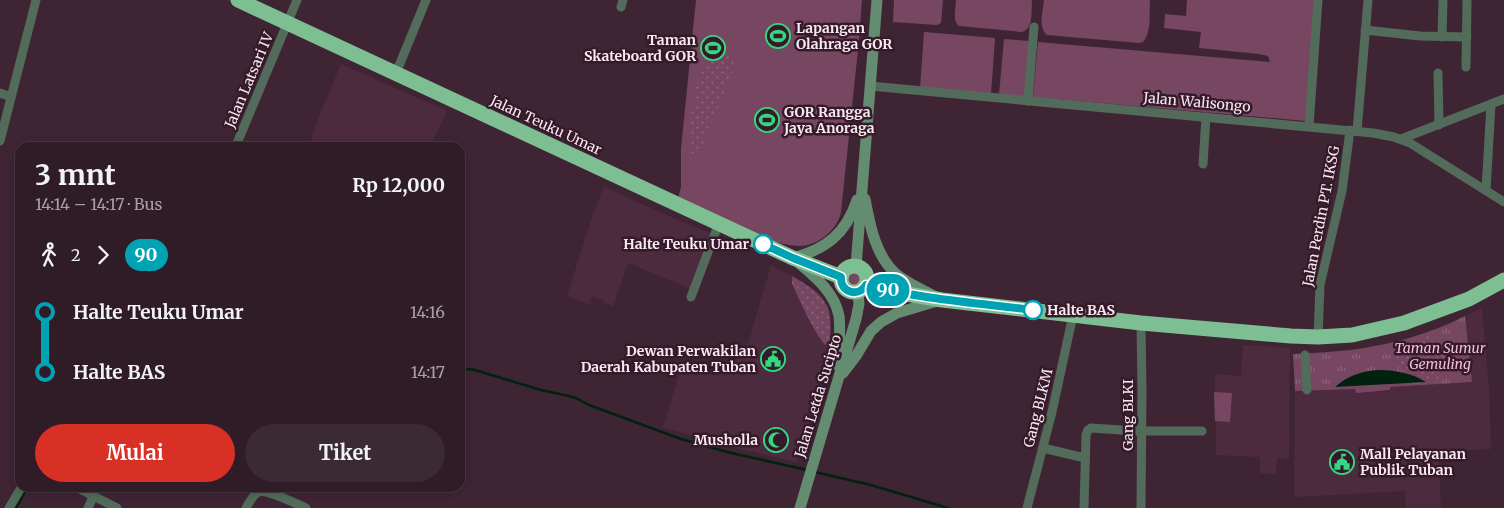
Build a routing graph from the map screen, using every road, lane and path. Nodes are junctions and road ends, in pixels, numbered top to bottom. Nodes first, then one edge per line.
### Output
1 (36, 0) edge
2 (238, 0) edge
3 (297, 0) edge
4 (426, 0) edge
5 (877, 0) edge
6 (1318, 0) edge
7 (1368, 0) edge
8 (1444, 0) edge
9 (1467, 1) edge
10 (287, 23) junction
11 (1034, 27) dead end
12 (1365, 30) junction
13 (1442, 37) junction
14 (1466, 37) junction
15 (1466, 67) dead end
16 (1438, 72) dead end
17 (396, 73) junction
18 (870, 86) junction
19 (0, 93) edge
20 (11, 96) junction
21 (1504, 99) edge
22 (1028, 101) junction
23 (1492, 104) junction
24 (1206, 117) junction
25 (1439, 124) junction
26 (1309, 126) junction
27 (1354, 130) junction
28 (1401, 139) junction
29 (0, 140) edge
30 (238, 142) edge
31 (1203, 164) dead end
32 (862, 185) junction
33 (1486, 190) junction
34 (1504, 202) edge
35 (719, 223) junction
36 (793, 258) junction
37 (856, 266) junction
38 (841, 277) junction
39 (1504, 280) edge
40 (862, 288) junction
41 (691, 297) dead end
42 (942, 300) junction
43 (1072, 315) junction
44 (1141, 323) junction
45 (1318, 337) junction
46 (1305, 355) dead end
47 (839, 378) junction
48 (1307, 390) dead end
49 (1142, 431) junction
50 (1202, 431) dead end
51 (1043, 448) junction
52 (1085, 458) junction
53 (19, 492) edge
54 (87, 492) edge
55 (258, 492) edge
56 (265, 492) edge
57 (94, 495) junction
58 (9, 508) edge
59 (88, 508) edge
60 (117, 508) edge
61 (246, 508) edge
62 (306, 508) edge
63 (800, 508) edge
64 (1027, 508) edge
65 (1084, 508) edge
66 (1141, 508) edge

1 - 20 street
2 - 10 highway, Jalan Teuku Umar
3 - 10 street, Jalan Latsari IV
4 - 17 street
5 - 18 main road
6 - 26 street
7 - 12 street, Jalan Perdin PT. IKSG
8 - 13 street
9 - 14 street
10 - 17 highway, Jalan Teuku Umar
10 - 30 street, Jalan Latsari IV
11 - 22 street
12 - 13 street
12 - 27 street, Jalan Perdin PT. IKSG
13 - 14 street
14 - 15 street
16 - 25 street
17 - 35 highway, Jalan Teuku Umar
18 - 22 street, Jalan Walisongo
18 - 32 main road
19 - 20 street
20 - 29 street
21 - 23 street
22 - 24 street, Jalan Walisongo
23 - 25 street
23 - 33 street
24 - 26 street, Jalan Walisongo
24 - 31 street
25 - 28 street
26 - 27 street, Jalan Walisongo
27 - 28 street, Jalan Walisongo
27 - 45 street, Jalan Perdin PT. IKSG
28 - 33 street, Jalan Walisongo
32 - 36 main road
32 - 37 main road
32 - 42 main road
33 - 34 street, Jalan Walisongo
35 - 36 highway, Jalan Teuku Umar
35 - 41 street
36 - 38 highway, Jalan Teuku Umar
36 - 47 main road
37 - 38 highway
37 - 40 highway
38 - 40 highway
39 - 45 highway
40 - 42 highway
40 - 47 main road, Jalan Letda Sucipto
42 - 43 highway
42 - 47 main road
43 - 44 highway
43 - 51 street, Gang BLKM
44 - 45 highway
44 - 49 street, Gang BLKI
46 - 48 street
47 - 63 main road, Jalan Letda Sucipto
49 - 50 street
49 - 52 street
49 - 66 street, Gang BLKI
51 - 52 street
51 - 64 street, Gang BLKM
52 - 65 street
53 - 58 street
54 - 57 street
55 - 61 street
56 - 62 street
57 - 59 street
57 - 60 street

